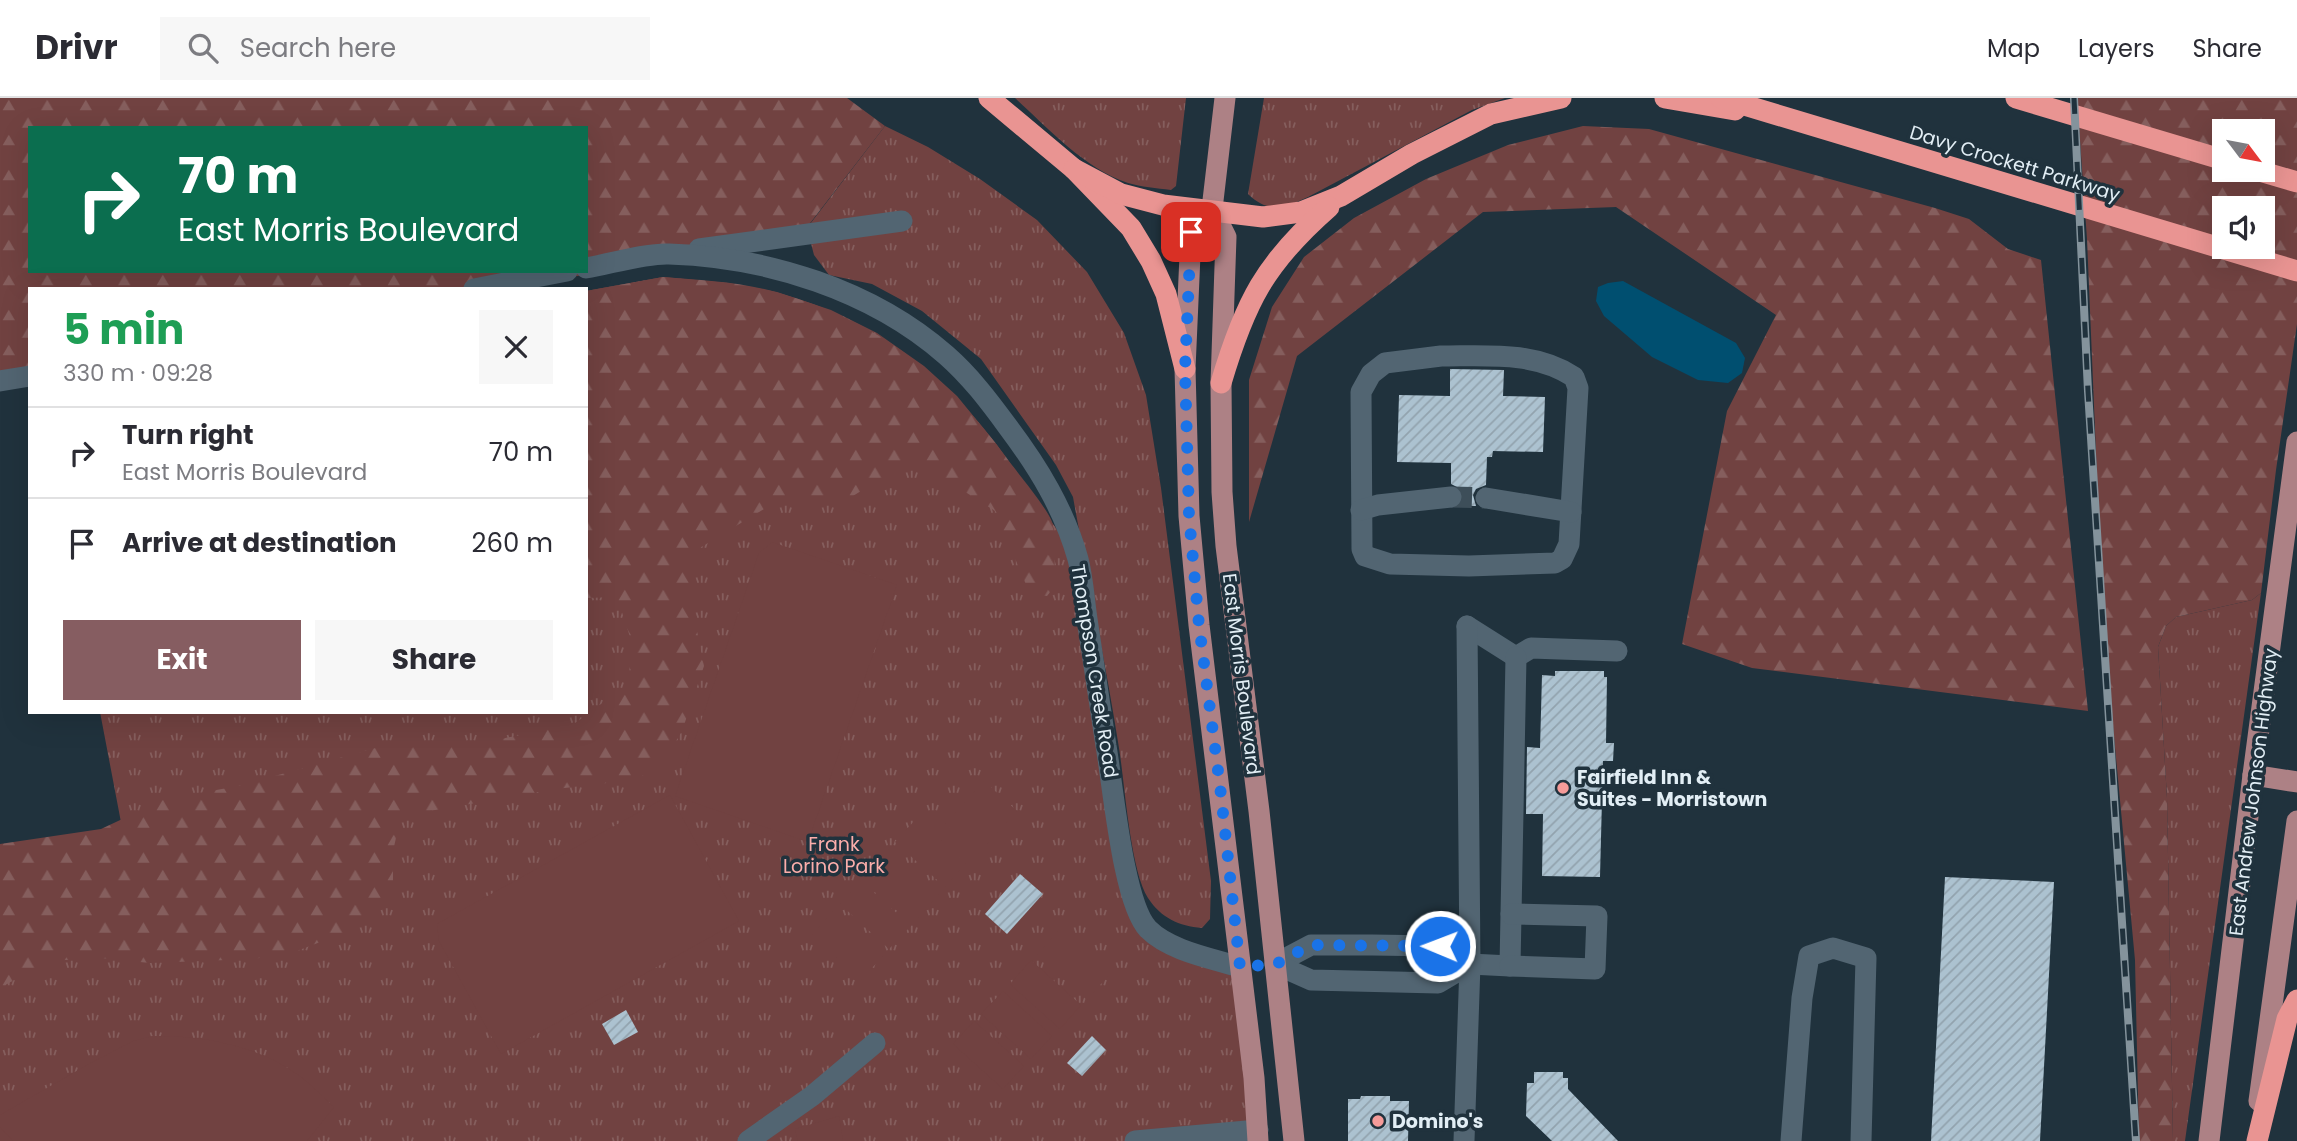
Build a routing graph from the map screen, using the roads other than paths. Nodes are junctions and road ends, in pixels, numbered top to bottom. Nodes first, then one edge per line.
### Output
1 (989, 98) edge
2 (1225, 98) edge
3 (1561, 98) edge
4 (1665, 98) edge
5 (1721, 98) edge
6 (2016, 98) edge
7 (1791, 119) junction
8 (2212, 156) edge
9 (1074, 169) junction
10 (2275, 176) edge
11 (2297, 182) edge
12 (1341, 196) junction
13 (1212, 209) junction
14 (902, 221) dead end
15 (666, 254) junction
16 (588, 268) edge
17 (2297, 271) edge
18 (557, 273) edge
19 (484, 287) edge
20 (1185, 369) junction
21 (28, 376) edge
22 (0, 381) edge
23 (1221, 383) junction
24 (2297, 442) edge
25 (1451, 497) tunnel mouth
26 (1486, 498) tunnel mouth
27 (1362, 510) junction
28 (1571, 512) junction
29 (1617, 651) dead end
30 (1516, 657) junction
31 (2253, 775) junction
32 (2297, 782) edge
33 (2297, 821) edge
34 (1511, 914) junction
35 (1373, 945) junction
36 (1276, 964) junction
37 (1470, 964) junction
38 (1510, 966) junction
39 (1240, 967) junction
40 (1371, 980) junction
41 (2297, 1000) edge
42 (875, 1043) dead end
43 (1258, 1136) edge
44 (748, 1141) edge
45 (1135, 1141) edge
46 (1294, 1141) edge
47 (1464, 1141) edge
48 (1791, 1141) edge
49 (1861, 1141) edge
50 (2209, 1141) edge
51 (2255, 1141) edge

1 - 9 highway
2 - 13 main road
3 - 12 highway
4 - 7 highway
5 - 7 highway, Davy Crockett Parkway
6 - 8 highway
7 - 17 highway, Davy Crockett Parkway
9 - 13 highway
9 - 20 highway
10 - 11 highway
12 - 13 highway
12 - 23 highway
13 - 20 main road, East Morris Boulevard
13 - 23 main road, East Morris Boulevard
14 - 15 street
15 - 16 street, Thompson Creek Road
15 - 39 street, Thompson Creek Road
18 - 19 street
20 - 39 main road, East Morris Boulevard
21 - 22 street
23 - 36 main road, East Morris Boulevard
24 - 31 main road, East Andrew Johnson Highway
25 - 27 street
26 - 28 street
27 - 28 street
27 - 28 street
29 - 30 street
30 - 34 street
30 - 37 street
31 - 32 main road
31 - 50 main road, East Andrew Johnson Highway
33 - 51 main road
34 - 38 street
34 - 38 street
35 - 36 street
35 - 37 street
35 - 40 street
36 - 39 main road
36 - 40 street
36 - 46 main road, East Morris Boulevard
37 - 38 street
37 - 40 street
37 - 47 street
39 - 43 main road, East Morris Boulevard
41 - 51 highway
42 - 44 street
43 - 45 street
48 - 49 street

